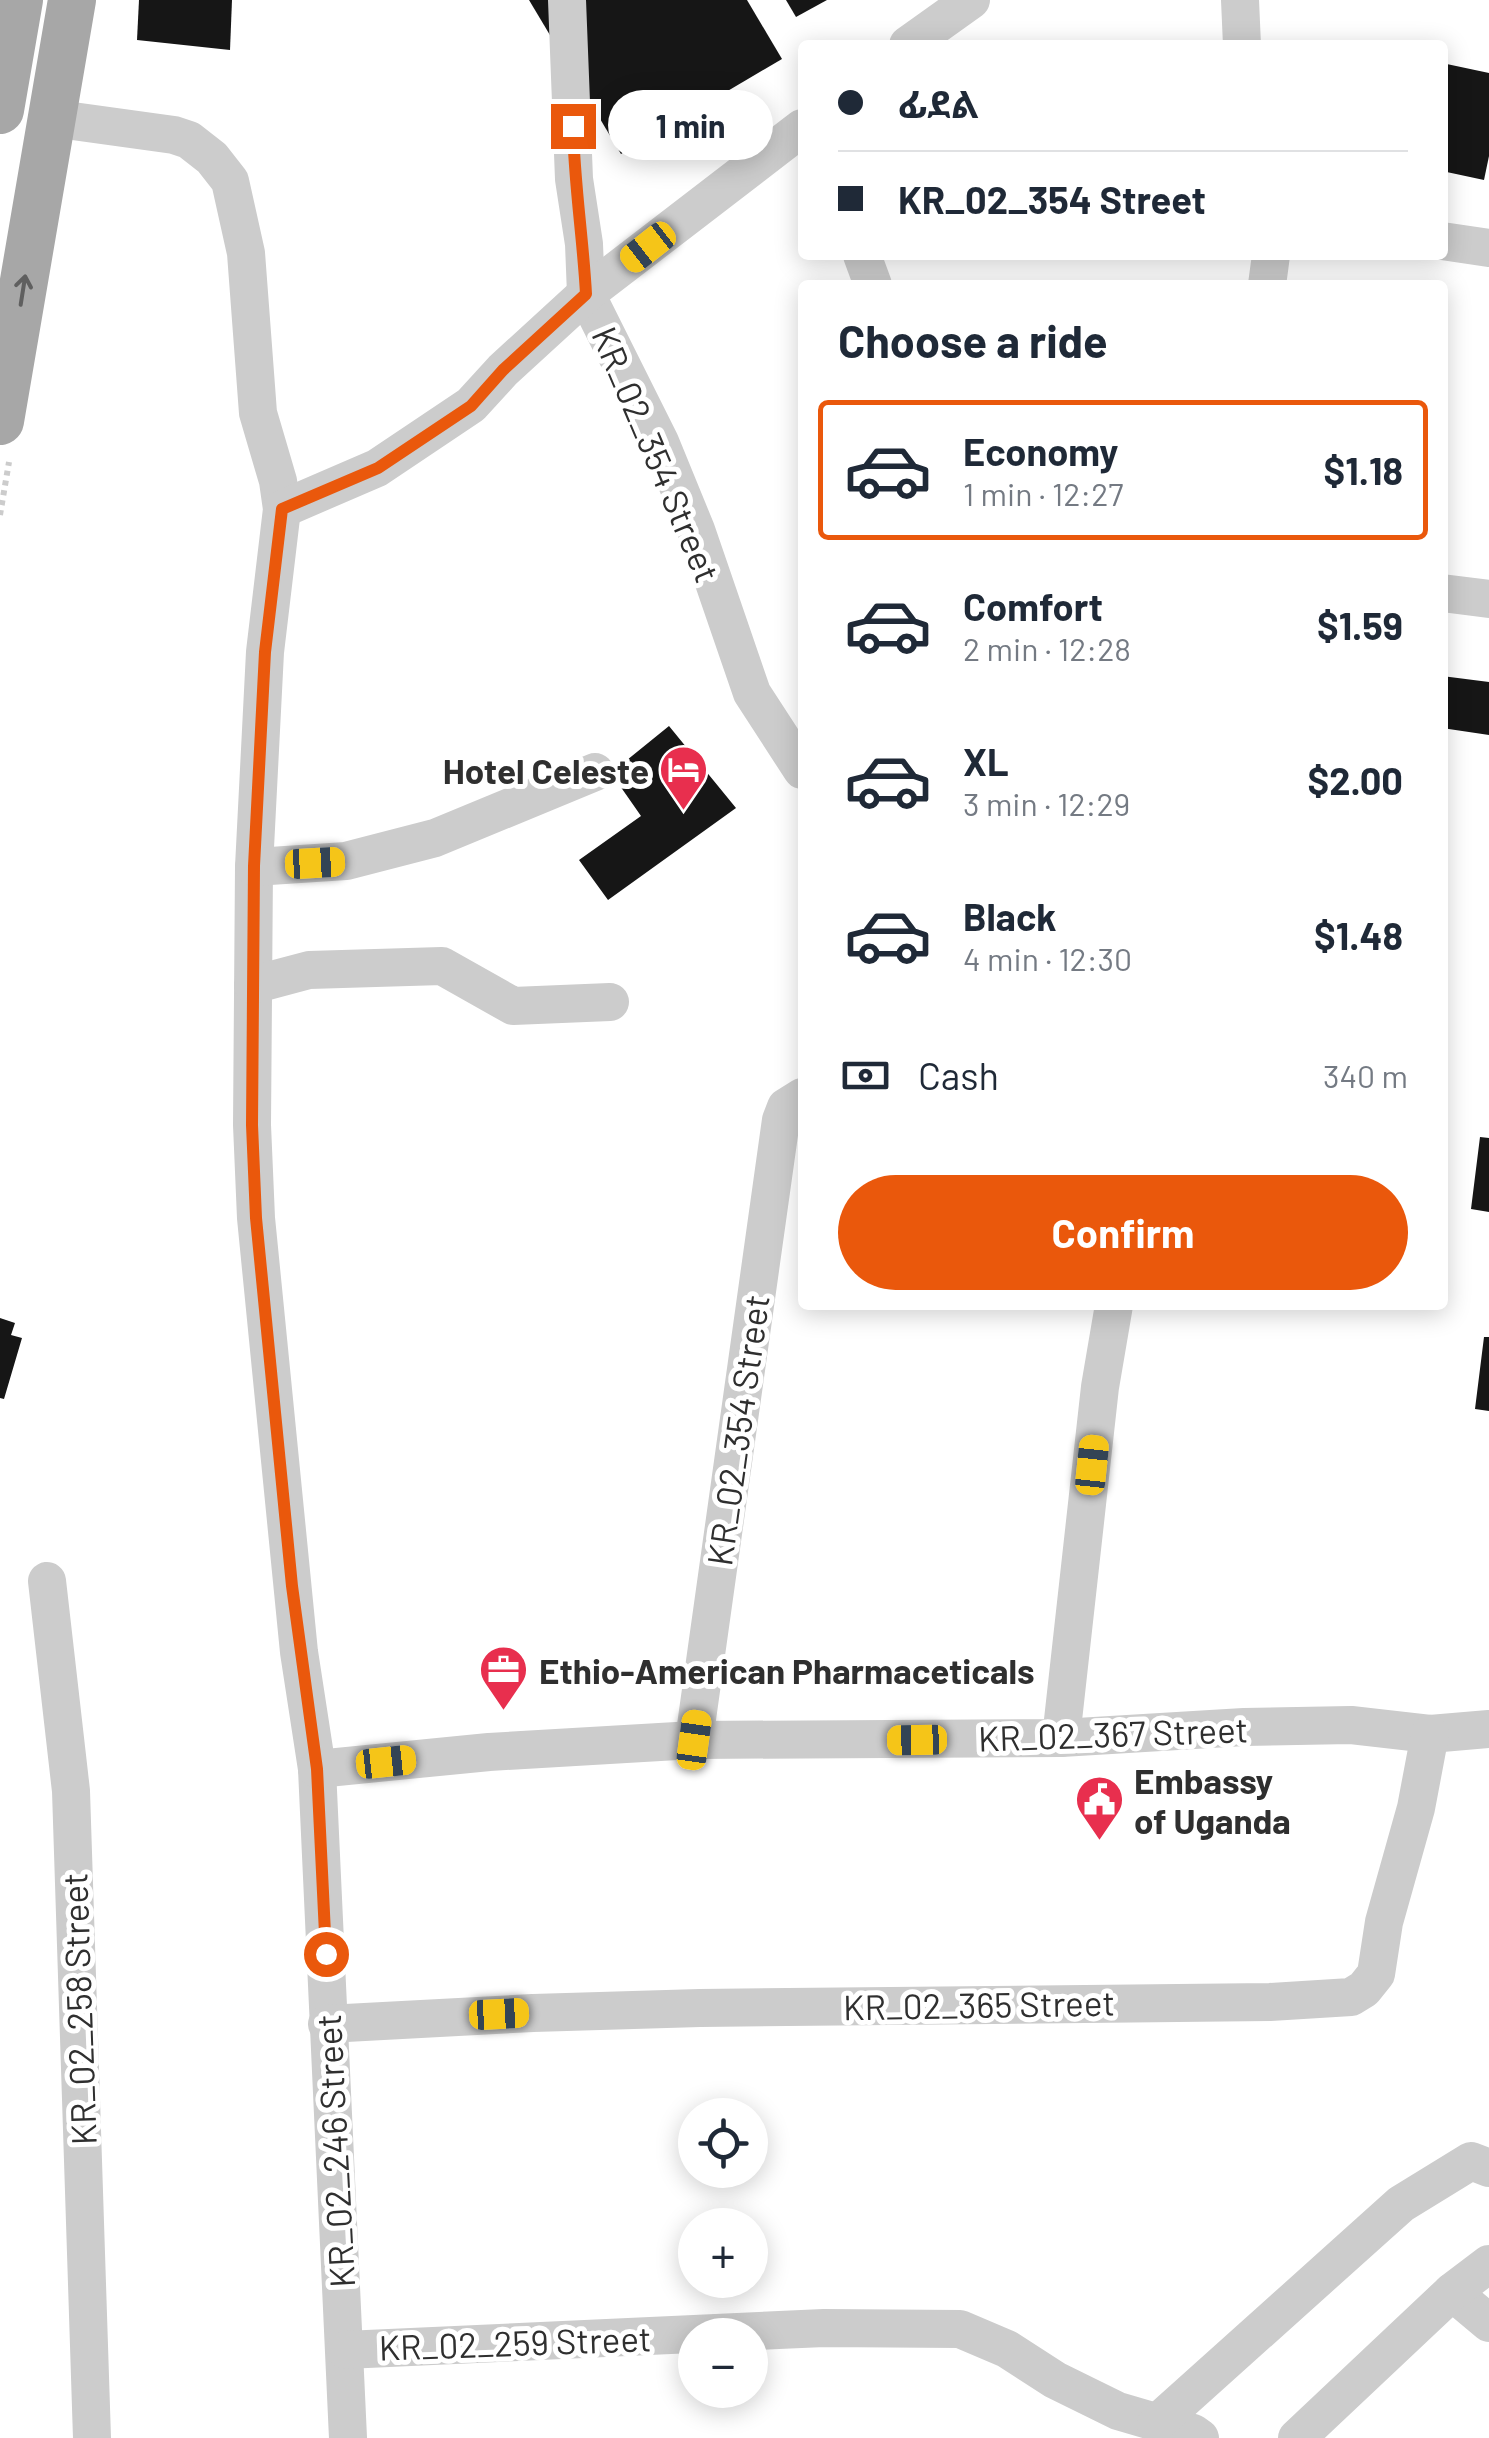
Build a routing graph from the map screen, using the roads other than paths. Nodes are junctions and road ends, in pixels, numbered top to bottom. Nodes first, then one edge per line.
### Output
1 (19, 0) edge
2 (72, 0) edge
3 (566, 0) edge
4 (971, 0) edge
5 (1240, 0) edge
6 (915, 40) edge
7 (1242, 40) edge
8 (0, 110) edge
9 (51, 118) junction
10 (798, 131) edge
11 (1448, 242) edge
12 (1489, 248) edge
13 (586, 294) junction
14 (0, 421) edge
15 (282, 509) junction
16 (1448, 594) edge
17 (1489, 599) edge
18 (798, 764) edge
19 (595, 772) dead end
20 (254, 866) junction
21 (253, 984) junction
22 (610, 1002) dead end
23 (792, 1108) edge
24 (1113, 1310) edge
25 (47, 1581) dead end
26 (1489, 1729) edge
27 (1430, 1734) junction
28 (1061, 1738) junction
29 (694, 1740) junction
30 (317, 1769) junction
31 (327, 2024) junction
32 (1489, 2168) edge
33 (1489, 2264) edge
34 (1452, 2292) junction
35 (1489, 2323) edge
36 (345, 2350) junction
37 (1156, 2424) junction
38 (92, 2438) edge
39 (348, 2438) edge
40 (1200, 2438) edge
41 (1297, 2438) edge

1 - 8 main road
2 - 9 main road
3 - 13 street, KR_02_354 Street
4 - 6 street
5 - 7 street
14 -> 9 main road
9 - 15 street, KR_02_246 Street
10 - 13 street
11 - 12 street
13 - 15 street
13 - 18 street, KR_02_354 Street
15 - 20 street, KR_02_246 Street
16 - 17 street
19 - 20 street
20 - 21 street, KR_02_246 Street
21 - 22 street
21 - 30 street, KR_02_246 Street
23 - 29 street, KR_02_354 Street
24 - 28 street
25 - 38 street, KR_02_258 Street
26 - 27 street, KR_02_367 Street
27 - 28 street, KR_02_367 Street
27 - 31 street, KR_02_365 Street
28 - 29 street, KR_02_367 Street
29 - 30 street, KR_02_367 Street
30 - 31 street, KR_02_246 Street
31 - 36 street, KR_02_246 Street
32 - 37 street
33 - 34 street
34 - 35 street
34 - 41 street
36 - 37 street, KR_02_259 Street
36 - 39 street, KR_02_246 Street
37 - 40 street, KR_02_259 Street

